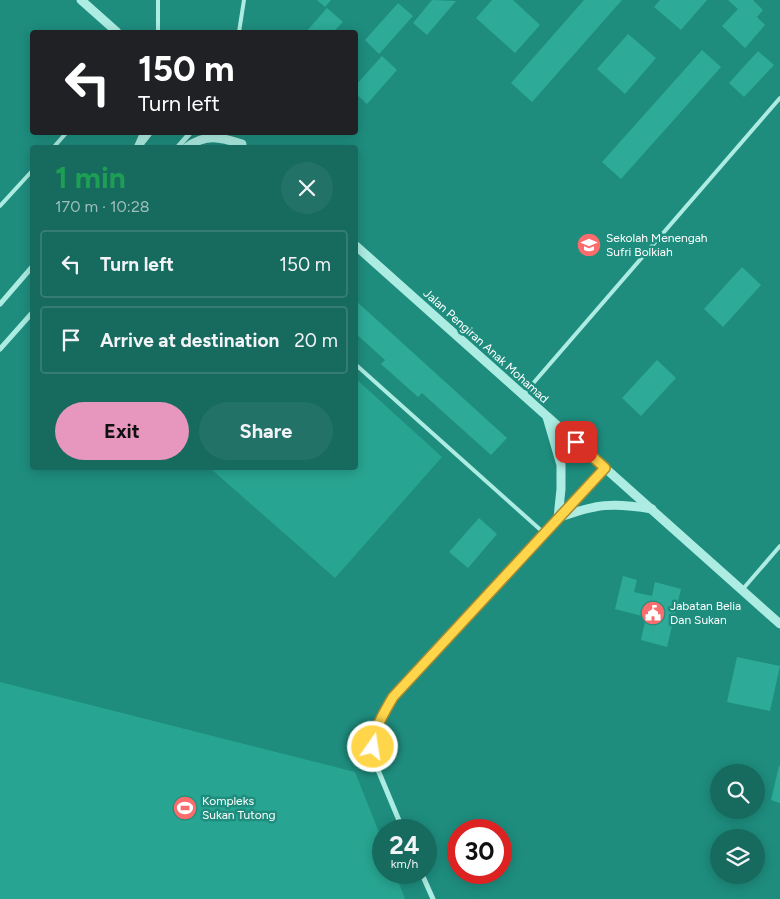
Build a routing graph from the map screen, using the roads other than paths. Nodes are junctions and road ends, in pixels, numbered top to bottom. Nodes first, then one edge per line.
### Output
1 (81, 0) edge
2 (158, 0) edge
3 (244, 0) edge
4 (115, 30) edge
5 (158, 30) edge
6 (239, 30) edge
7 (780, 98) edge
8 (65, 135) edge
9 (149, 135) edge
10 (188, 135) edge
11 (232, 135) edge
12 (56, 145) edge
13 (140, 145) edge
14 (180, 145) edge
15 (192, 145) edge
16 (241, 145) edge
17 (243, 145) edge
18 (30, 173) edge
19 (0, 206) edge
20 (358, 248) edge
21 (30, 269) edge
22 (0, 304) edge
23 (30, 315) edge
24 (0, 349) edge
25 (358, 367) edge
26 (523, 395) junction
27 (546, 416) junction
28 (605, 468) junction
29 (652, 509) junction
30 (558, 518) junction
31 (544, 533) junction
32 (780, 546) edge
33 (742, 590) junction
34 (780, 624) edge
35 (398, 819) edge
36 (426, 884) edge
37 (432, 899) edge

1 - 4 street
2 - 5 lane
3 - 6 lane
7 - 26 lane
8 - 12 lane
9 - 13 street
10 - 14 street
11 - 17 street
15 - 16 street
18 - 19 lane
20 - 26 street, Jalan Pengiran Anak Mohamad
21 - 22 street
23 - 24 street
25 - 31 lane
26 - 27 street, Jalan Pengiran Anak Mohamad
27 - 28 street, Jalan Pengiran Anak Mohamad
27 - 30 street
28 - 29 street, Jalan Pengiran Anak Mohamad
28 - 30 street
29 - 30 street
29 - 33 street, Jalan Pengiran Anak Mohamad
30 - 31 street
31 - 35 street
32 - 33 lane
33 - 34 street, Jalan Pengiran Anak Mohamad
36 - 37 street

